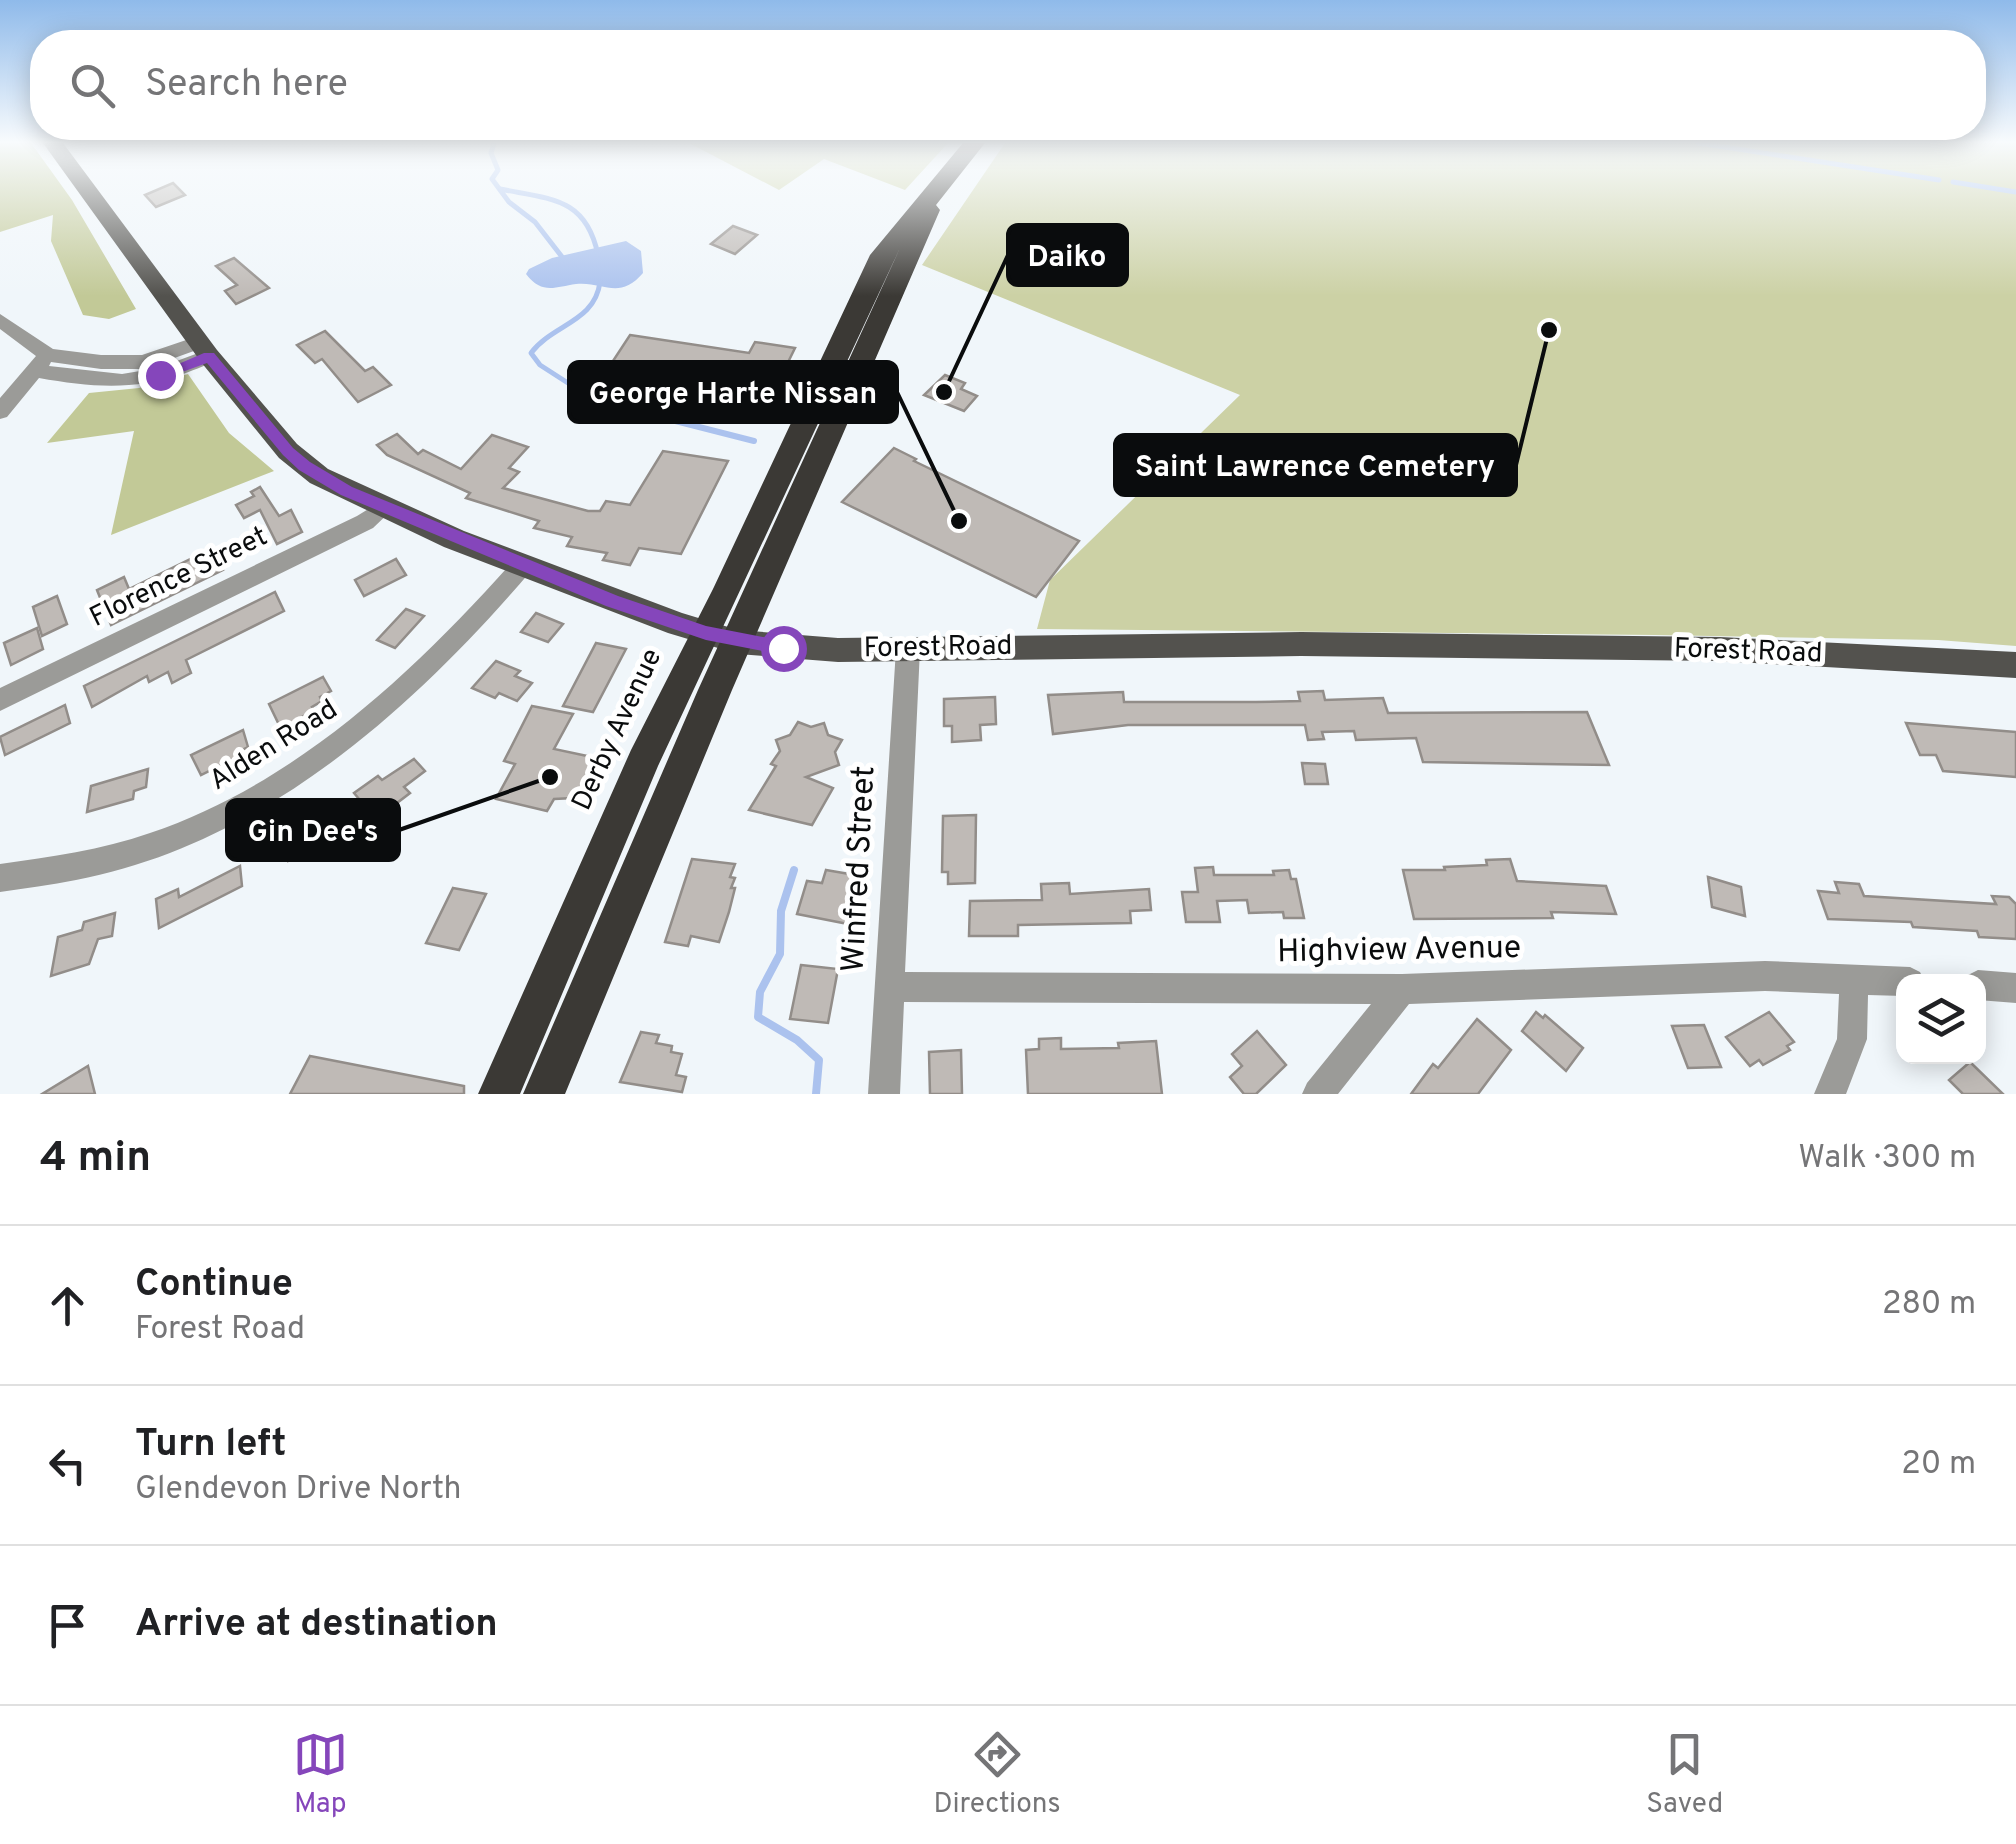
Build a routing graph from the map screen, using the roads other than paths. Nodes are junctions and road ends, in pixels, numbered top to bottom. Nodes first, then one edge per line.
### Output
1 (90, 194) edge
2 (936, 194) edge
3 (0, 320) edge
4 (204, 349) junction
5 (40, 363) junction
6 (0, 412) edge
7 (383, 508) junction
8 (522, 566) junction
9 (722, 637) junction
10 (908, 648) junction
11 (2016, 665) edge
12 (0, 700) edge
13 (0, 878) edge
14 (1854, 978) junction
15 (1896, 981) edge
16 (1986, 986) edge
17 (888, 988) junction
18 (2016, 988) edge
19 (1402, 989) junction
20 (499, 1094) edge
21 (544, 1094) edge
22 (884, 1094) edge
23 (1318, 1094) edge
24 (1830, 1094) edge

1 - 4 main road, Forest Road
2 - 9 highway, Derby Avenue
3 - 5 street
4 - 5 street
4 - 7 main road, Forest Road
5 - 6 street
7 - 8 main road, Forest Road
7 - 12 street, Florence Street
8 - 9 main road, Forest Road
8 - 13 street, Alden Road
9 - 10 main road, Forest Road
9 - 20 highway, Derby Avenue
9 - 21 highway, Derby Avenue
10 - 11 main road, Forest Road
10 - 17 street, Winfred Street
14 - 15 street, Highview Avenue
14 - 19 street, Highview Avenue
14 - 24 street
16 - 18 street
17 - 19 street, Highview Avenue
17 - 22 street, Winfred Street
19 - 23 street

